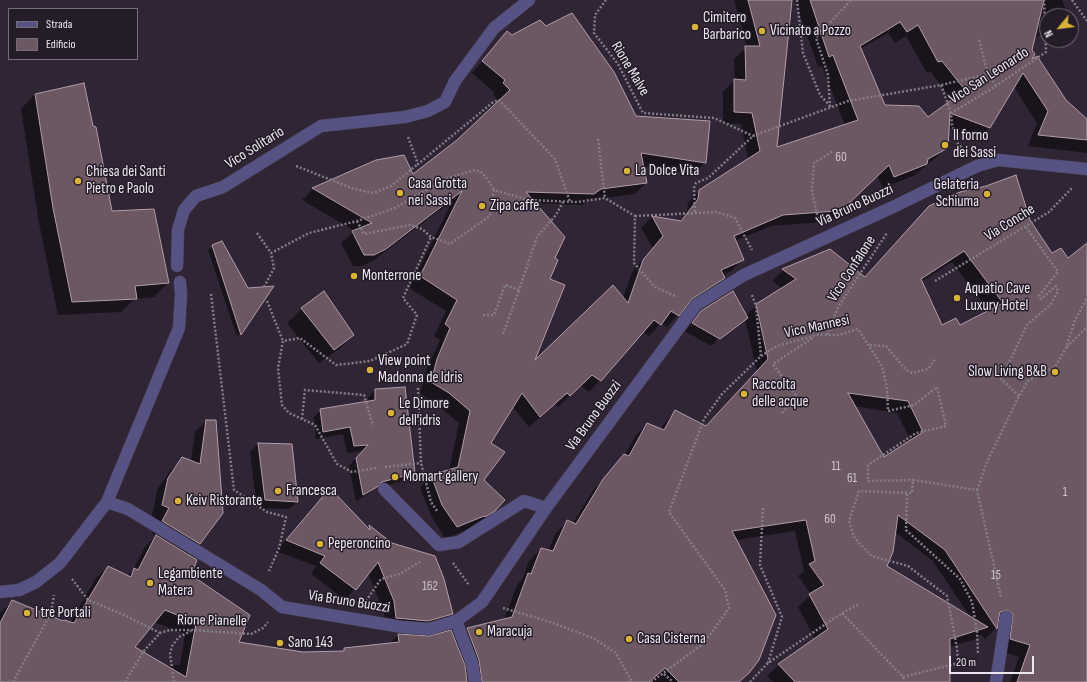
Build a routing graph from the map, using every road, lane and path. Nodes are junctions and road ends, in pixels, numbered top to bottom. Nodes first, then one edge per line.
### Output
1 (529, 0) edge
2 (606, 0) edge
3 (797, 0) edge
4 (851, 0) edge
5 (1044, 0) edge
6 (1072, 0) edge
7 (1087, 21) edge
8 (979, 40) dead end
9 (988, 74) junction
10 (941, 85) junction
11 (996, 86) junction
12 (830, 107) junction
13 (951, 113) junction
14 (405, 116) junction
15 (753, 136) junction
16 (598, 139) dead end
17 (833, 151) dead end
18 (418, 164) junction
19 (977, 166) junction
20 (1085, 168) edge
21 (314, 174) dead end
22 (494, 190) junction
23 (605, 198) junction
24 (563, 202) junction
25 (570, 202) junction
26 (694, 212) junction
27 (635, 216) junction
28 (357, 222) junction
29 (1026, 228) junction
30 (257, 233) dead end
31 (886, 237) dead end
32 (431, 238) junction
33 (823, 239) junction
34 (271, 253) junction
35 (177, 266) dead end
36 (761, 267) junction
37 (744, 275) junction
38 (935, 281) dead end
39 (180, 282) dead end
40 (264, 286) dead end
41 (519, 290) junction
42 (666, 293) dead end
43 (211, 294) dead end
44 (1087, 298) edge
45 (267, 301) dead end
46 (483, 315) dead end
47 (1087, 327) edge
48 (503, 334) dead end
49 (817, 335) junction
50 (827, 335) junction
51 (283, 341) junction
52 (870, 345) junction
53 (1066, 348) junction
54 (760, 356) junction
55 (936, 358) dead end
56 (418, 388) dead end
57 (1019, 396) junction
58 (782, 413) dead end
59 (302, 420) junction
60 (373, 426) dead end
61 (352, 472) dead end
62 (913, 480) junction
63 (384, 489) dead end
64 (977, 490) junction
65 (907, 494) junction
66 (107, 502) junction
67 (546, 508) junction
68 (763, 508) dead end
69 (439, 514) dead end
70 (439, 545) junction
71 (279, 548) dead end
72 (421, 561) dead end
73 (60, 563) junction
74 (0, 592) edge
75 (482, 602) junction
76 (859, 604) dead end
77 (51, 613) dead end
78 (842, 613) junction
79 (1006, 617) joint
80 (353, 620) junction
81 (456, 620) junction
82 (263, 628) dead end
83 (194, 630) junction
84 (160, 634) junction
85 (978, 654) dead end
86 (768, 663) junction
87 (664, 674) junction
88 (903, 677) junction
89 (124, 681) edge
90 (13, 682) edge
91 (174, 682) edge
92 (475, 682) edge
93 (632, 682) edge
94 (652, 682) edge
95 (673, 682) edge
96 (750, 682) edge
97 (904, 682) edge
98 (996, 682) edge

1 - 14 street, Vico Solitario
2 - 15 path, Rione Malve
3 - 12 path
4 - 12 path
5 - 11 path, Vico San Leonardo
6 - 7 path
8 - 9 path
9 - 10 path
9 - 11 path
10 - 12 path
10 - 13 path
11 - 13 path, Vico San Leonardo
12 - 15 path
13 - 19 path, Vico San Leonardo
14 - 18 path
14 - 35 street, Vico Solitario
15 - 26 path
16 - 23 path
17 - 33 path
18 - 21 path
18 - 25 path
19 - 20 street, Via Bruno Buozzi
19 - 33 street, Via Bruno Buozzi
20 - 29 path, Via Conche
22 - 24 path
22 - 28 path
22 - 32 path
23 - 25 path
23 - 27 path
24 - 25 path
24 - 41 path
26 - 27 path
26 - 36 path
27 - 42 path
28 - 32 path
28 - 34 path
29 - 38 path, Via Conche
29 - 57 path
30 - 34 path
31 - 50 path, Vico Confalone
32 - 51 path
33 - 36 street, Via Bruno Buozzi
34 - 40 path
36 - 37 street, Via Bruno Buozzi
37 - 54 path
37 - 67 street, Via Bruno Buozzi
39 - 66 street
41 - 46 path
41 - 48 path
43 - 71 path
44 - 53 path
45 - 51 path
47 - 53 path
49 - 50 path, Vico Mannesi
49 - 54 path, Vico Mannesi
49 - 58 path
50 - 52 path, Vico Mannesi
51 - 59 path
52 - 55 path
52 - 62 path, Vico Mannesi
53 - 57 path
54 - 87 path, Vico Mannesi
56 - 69 path
57 - 64 path
59 - 60 path
59 - 61 path
62 - 64 path
62 - 65 path
63 - 70 street
64 - 79 path
65 - 85 path
65 - 88 path
66 - 73 street
66 - 80 street, Via Bruno Buozzi
67 - 70 street
67 - 75 street, Via Bruno Buozzi
68 - 86 path
70 - 75 path
72 - 80 path
73 - 74 street
73 - 84 path, Rione Pianelle
75 - 81 street, Via Bruno Buozzi
75 - 93 path
76 - 78 path
77 - 90 path
78 - 86 path
78 - 88 path
79 - 98 street
80 - 81 street, Via Bruno Buozzi
81 - 92 street
82 - 83 path, Rione Pianelle
83 - 84 path, Rione Pianelle
83 - 91 path
84 - 89 path, Rione Pianelle
86 - 96 path
87 - 94 path
87 - 95 path
88 - 97 path

